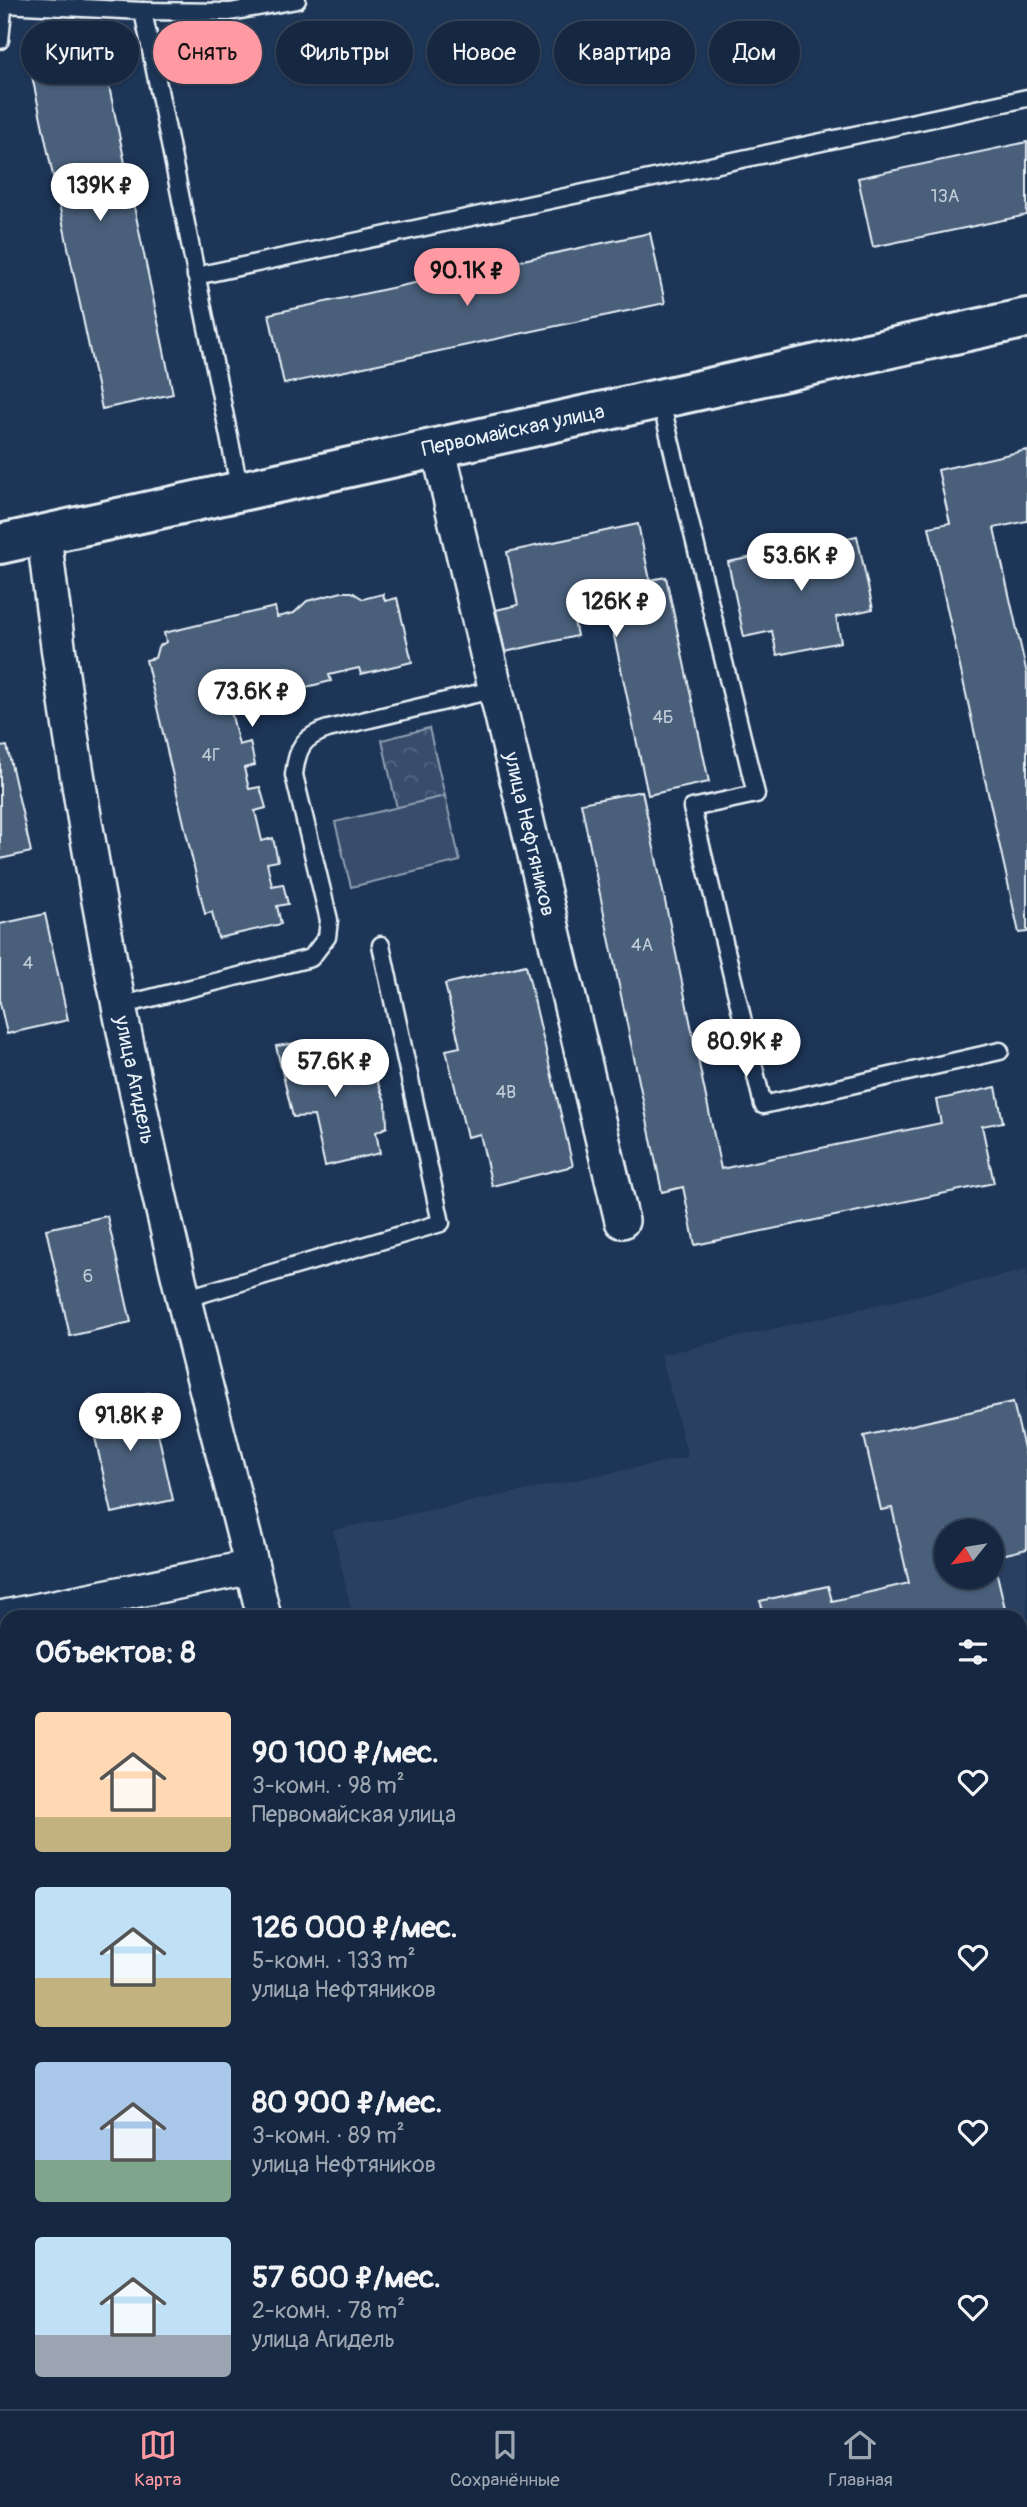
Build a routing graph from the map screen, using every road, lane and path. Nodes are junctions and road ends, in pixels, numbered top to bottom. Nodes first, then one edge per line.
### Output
1 (297, 0) edge
2 (4, 2) edge
3 (230, 6) edge
4 (143, 11) junction
5 (0, 40) edge
6 (1027, 98) edge
7 (197, 276) junction
8 (1027, 318) edge
9 (660, 398) junction
10 (438, 447) junction
11 (240, 492) junction
12 (44, 536) junction
13 (0, 544) edge
14 (496, 689) junction
15 (381, 945) dead end
16 (119, 1006) junction
17 (1000, 1051) dead end
18 (622, 1221) dead end
19 (184, 1299) junction
20 (252, 1567) junction
21 (40, 1610) edge
22 (262, 1610) edge

1 - 3 lane
2 - 4 lane
2 - 5 lane
3 - 4 lane
4 - 7 lane
6 - 7 lane
7 - 11 lane
8 - 9 street, Первомайская улица
9 - 10 street, Первомайская улица
9 - 17 lane
10 - 11 street, Первомайская улица
10 - 14 street, улица Нефтяников
11 - 12 street, Первомайская улица
12 - 13 street, Первомайская улица
12 - 16 street, улица Агидель
14 - 16 lane
14 - 18 street, улица Нефтяников
15 - 19 lane
16 - 19 street, улица Агидель
19 - 20 street, улица Агидель
20 - 21 street
20 - 22 street, улица Агидель

